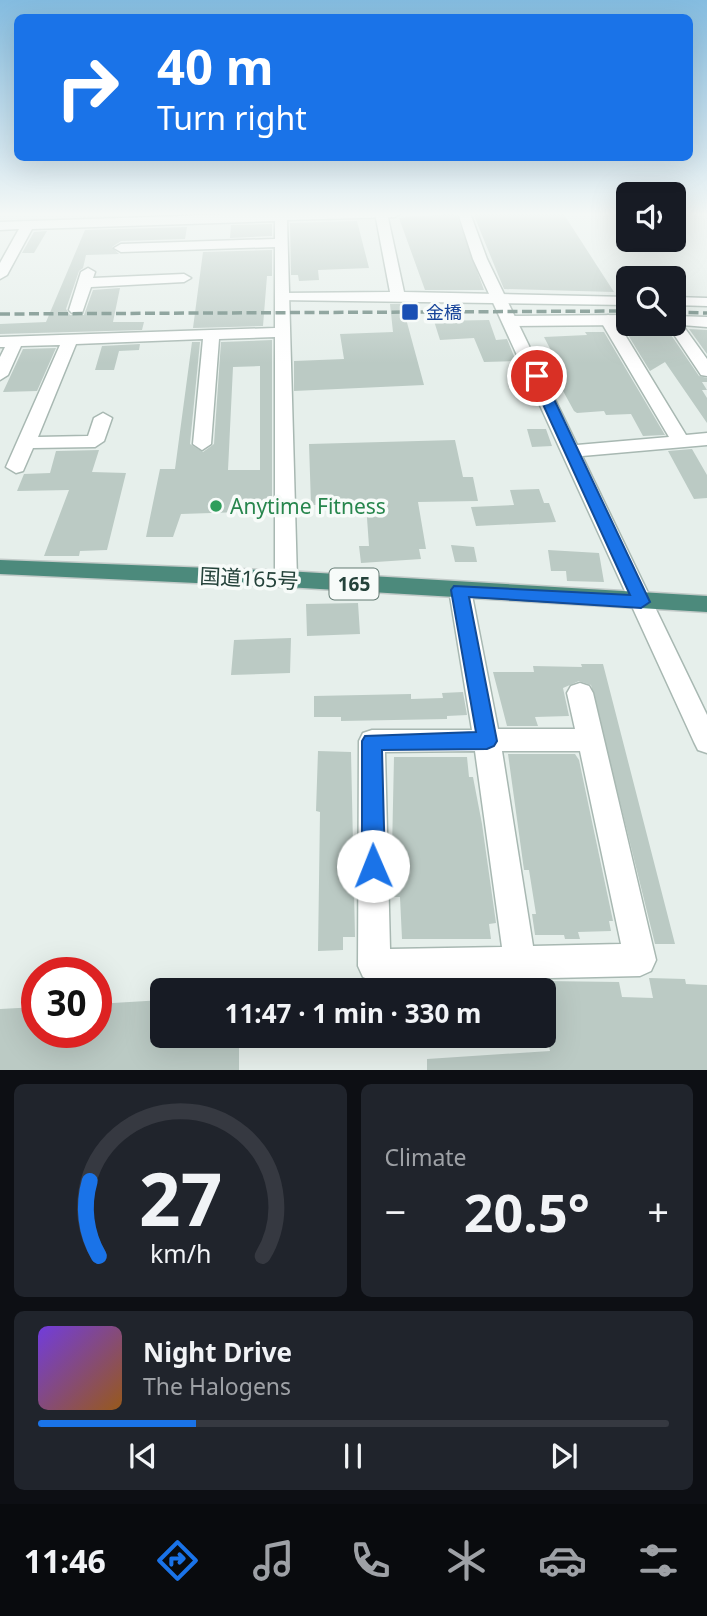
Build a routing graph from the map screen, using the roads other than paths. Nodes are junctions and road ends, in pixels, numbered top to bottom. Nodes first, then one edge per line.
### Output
1 (282, 263) edge
2 (391, 263) edge
3 (482, 263) edge
4 (184, 278) dead end
5 (398, 296) junction
6 (283, 297) junction
7 (501, 299) junction
8 (616, 301) edge
9 (686, 301) edge
10 (707, 302) edge
11 (608, 320) junction
12 (616, 320) edge
13 (511, 321) junction
14 (686, 322) edge
15 (707, 322) edge
16 (280, 332) junction
17 (211, 335) junction
18 (683, 336) edge
19 (67, 341) junction
20 (7, 342) edge
21 (707, 371) edge
22 (0, 375) edge
23 (103, 418) dead end
24 (695, 440) edge
25 (26, 443) junction
26 (202, 444) dead end
27 (573, 451) junction
28 (707, 457) edge
29 (16, 467) dead end
30 (0, 567) edge
31 (286, 579) junction
32 (460, 590) junction
33 (641, 602) junction
34 (707, 604) edge
35 (580, 693) dead end
36 (591, 740) junction
37 (487, 741) junction
38 (707, 742) edge
39 (520, 963) junction

1 - 6 street
2 - 5 street
3 - 7 street
4 - 19 street
5 - 6 street
5 - 7 street
6 - 16 street
7 - 8 street
7 - 13 street
9 - 10 street
11 - 12 street
11 - 13 street
11 - 24 street
13 - 27 street
14 - 15 street
16 - 17 street
16 - 31 street
17 - 19 street
17 - 26 street
18 - 21 street
19 - 20 street
19 - 25 street
20 - 22 street
23 - 25 street
24 - 27 street
24 - 28 street
25 - 29 street
27 - 33 street
30 - 31 highway, 国道165号 / 165
31 - 32 highway, 国道165号 / 165
32 - 33 highway, 国道165号 / 165
32 - 37 street
33 - 34 highway, 国道165号 / 165
33 - 38 street
35 - 36 street
36 - 37 street
36 - 39 street
37 - 39 street
37 - 39 street

